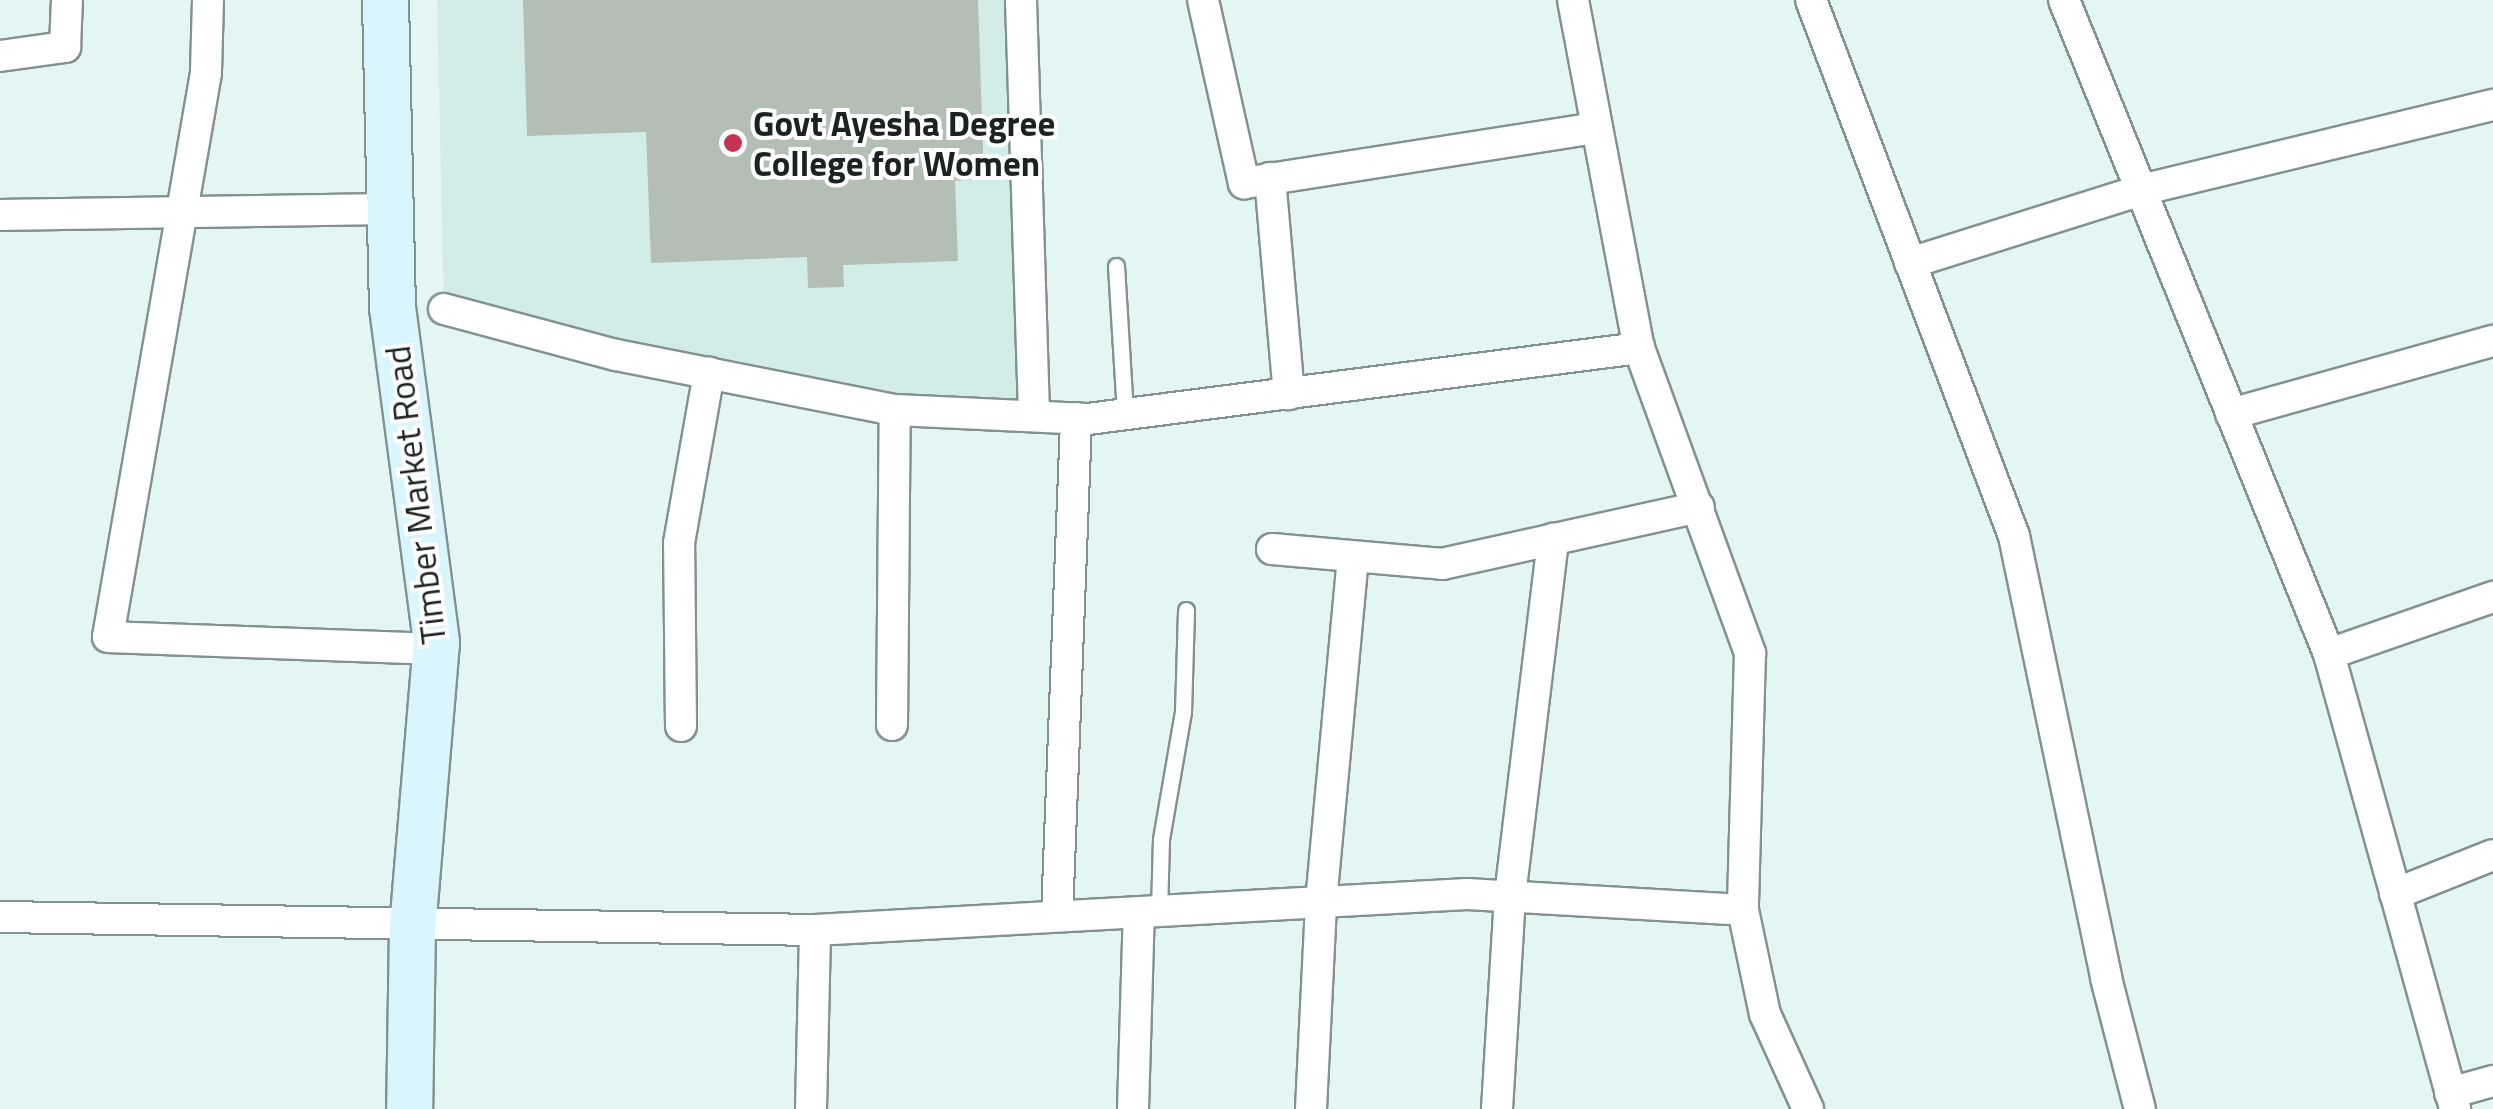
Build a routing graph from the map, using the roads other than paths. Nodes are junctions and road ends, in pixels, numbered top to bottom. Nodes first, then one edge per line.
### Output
1 (67, 0) edge
2 (208, 0) edge
3 (385, 0) edge
4 (1203, 0) edge
5 (1573, 0) edge
6 (1810, 0) edge
7 (2064, 0) edge
8 (1025, 1) edge
9 (0, 56) edge
10 (2493, 105) edge
11 (1597, 128) junction
12 (1270, 178) junction
13 (2141, 190) junction
14 (389, 209) junction
15 (179, 212) junction
16 (0, 216) edge
17 (1910, 263) junction
18 (1116, 266) dead end
19 (444, 309) dead end
20 (2493, 341) edge
21 (1639, 348) junction
22 (709, 374) junction
23 (1289, 394) junction
24 (895, 410) junction
25 (1125, 414) junction
26 (2231, 414) junction
27 (1034, 416) junction
28 (1076, 418) junction
29 (1699, 507) junction
30 (1554, 540) junction
31 (1272, 549) dead end
32 (1353, 556) junction
33 (2493, 597) edge
34 (1186, 610) dead end
35 (436, 648) junction
36 (2328, 654) junction
37 (892, 725) dead end
38 (681, 726) dead end
39 (2493, 855) edge
40 (2395, 894) junction
41 (1510, 896) junction
42 (1321, 902) junction
43 (1744, 910) junction
44 (1148, 912) junction
45 (1057, 916) junction
46 (0, 917) edge
47 (412, 927) junction
48 (815, 930) junction
49 (2493, 1081) edge
50 (2452, 1101) edge
51 (409, 1109) edge
52 (811, 1109) edge
53 (1133, 1109) edge
54 (1311, 1109) edge
55 (1497, 1109) edge
56 (1808, 1109) edge
57 (2140, 1109) edge

1 - 9 street
2 - 15 street
3 - 14 street, Timber Market Road
4 - 12 street
5 - 11 street
6 - 17 street
7 - 13 street
8 - 27 street
10 - 13 street
11 - 12 street
11 - 21 street
12 - 23 street
13 - 17 street
13 - 26 street
14 - 15 street
14 - 35 street, Timber Market Road
15 - 16 street
15 - 35 street
17 - 57 street
18 - 25 lane
19 - 22 street
20 - 26 street
21 - 23 street
21 - 29 street
22 - 24 street
22 - 38 street
23 - 25 street
24 - 27 street
24 - 37 street
25 - 28 street
26 - 36 street
27 - 28 street
28 - 45 street
29 - 30 street
29 - 43 street
30 - 32 street
30 - 41 street
31 - 32 street
32 - 42 street
33 - 36 street
34 - 44 lane
35 - 47 street, Timber Market Road
36 - 40 street
39 - 40 street
40 - 50 street
41 - 42 street
41 - 43 street
41 - 55 street
42 - 44 street
42 - 54 street
43 - 56 street
44 - 45 street
44 - 53 street
45 - 48 street
46 - 47 street
47 - 48 street
47 - 51 street, Timber Market Road
48 - 52 street
49 - 50 street

